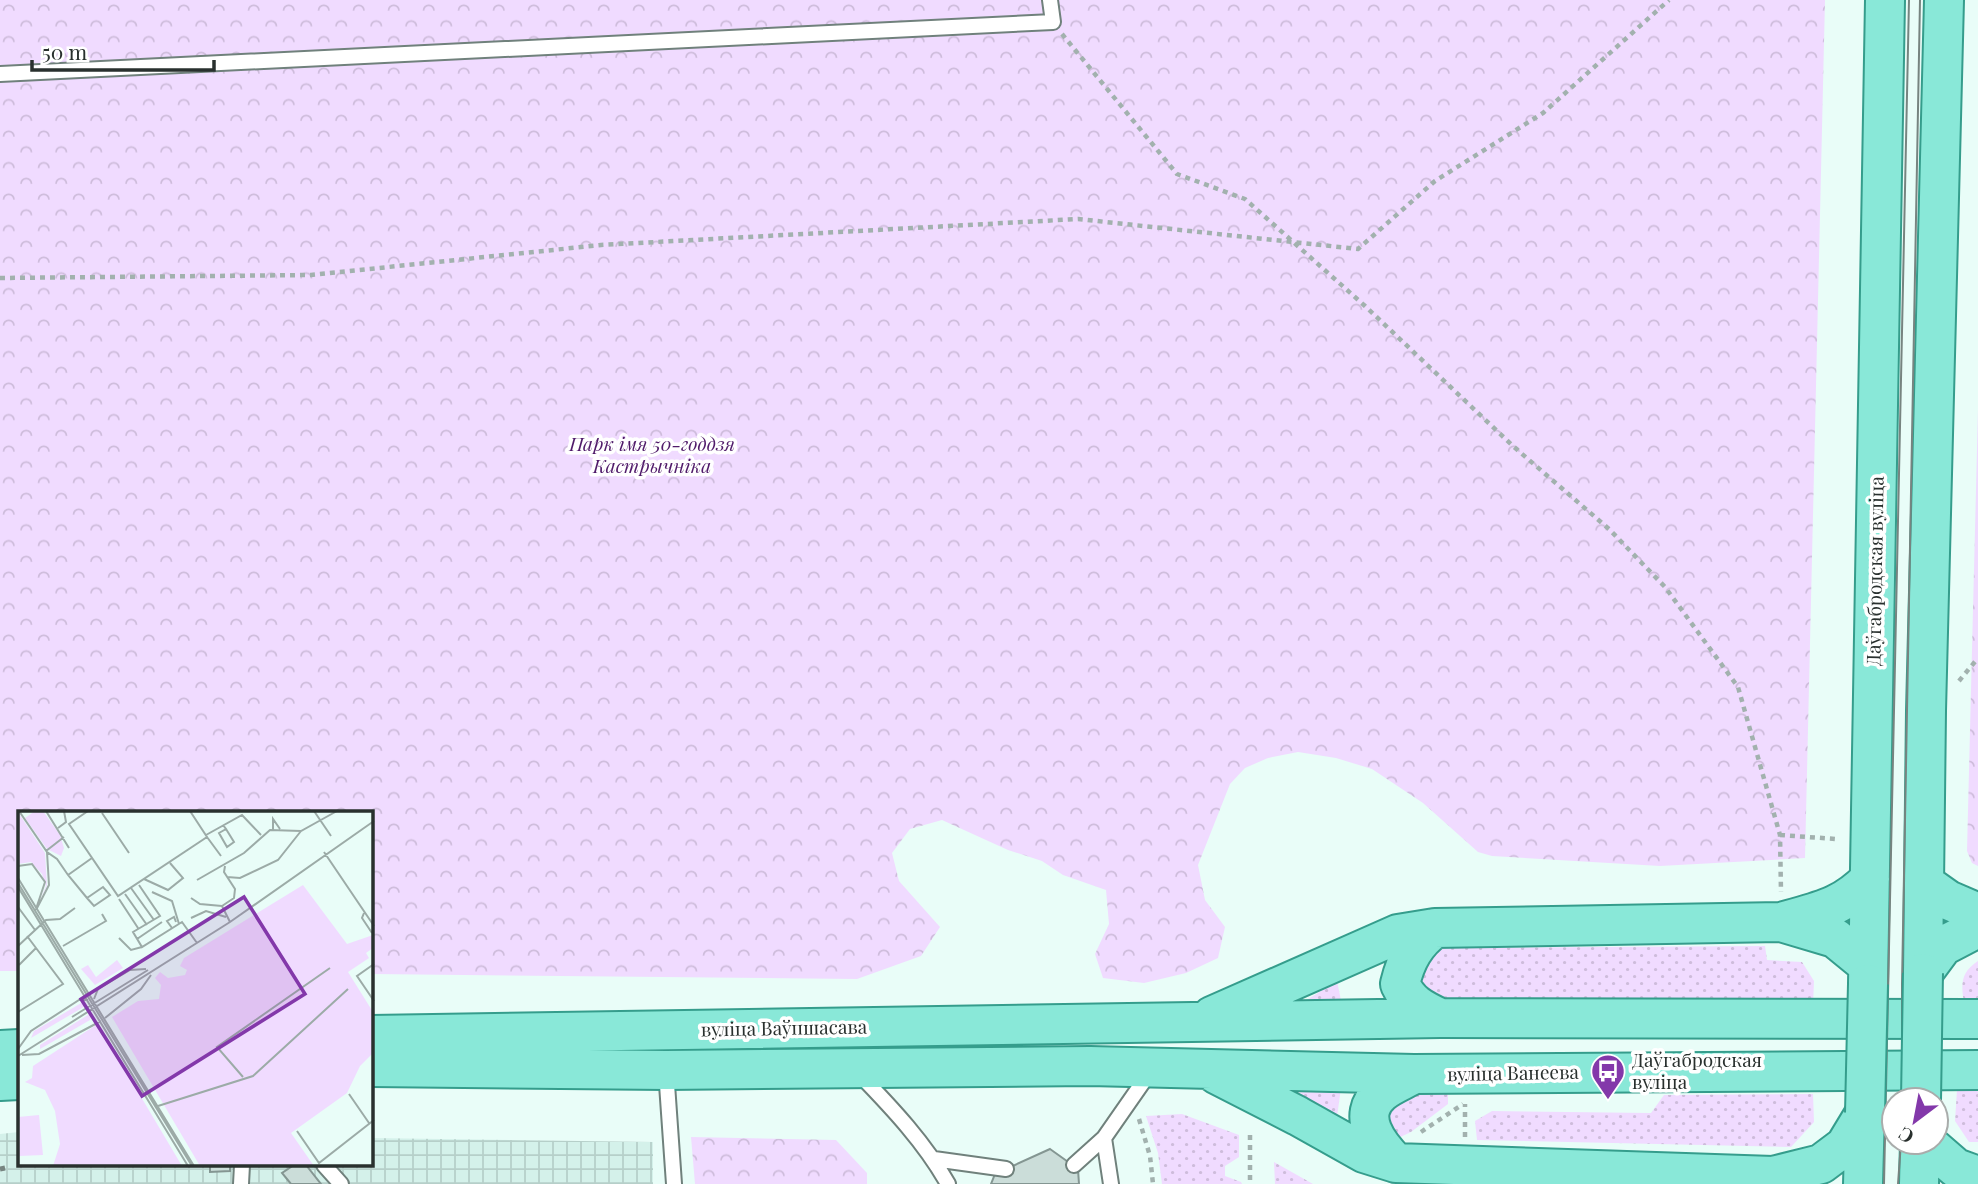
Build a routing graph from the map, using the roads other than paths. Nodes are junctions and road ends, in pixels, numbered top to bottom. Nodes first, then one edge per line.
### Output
1 (1049, 0) edge
2 (1885, 0) edge
3 (1944, 0) edge
4 (0, 74) edge
5 (1870, 879) junction
6 (1924, 883) junction
7 (1781, 910) junction
8 (1978, 913) edge
9 (1435, 928) junction
10 (1978, 928) edge
11 (1923, 974) junction
12 (1868, 975) junction
13 (1440, 1018) junction
14 (1978, 1019) edge
15 (1198, 1023) junction
16 (373, 1035) edge
17 (18, 1049) edge
18 (0, 1050) edge
19 (664, 1050) junction
20 (1090, 1066) joint
21 (373, 1067) edge
22 (1153, 1067) junction
23 (1205, 1068) junction
24 (854, 1069) junction
25 (1978, 1070) edge
26 (1415, 1074) junction
27 (18, 1080) edge
28 (0, 1081) edge
29 (1921, 1086) edge
30 (1865, 1113) junction
31 (1104, 1138) junction
32 (1406, 1149) junction
33 (1920, 1156) edge
34 (1942, 1156) edge
35 (934, 1159) junction
36 (1074, 1165) dead end
37 (242, 1166) edge
38 (325, 1166) edge
39 (1006, 1169) dead end
40 (1978, 1176) edge
41 (1780, 1180) edge
42 (241, 1184) edge
43 (341, 1184) edge
44 (674, 1184) edge
45 (948, 1184) edge
46 (1111, 1184) edge
47 (1863, 1184) edge
48 (1919, 1184) edge

1 - 4 lane
2 - 5 main road, Даўгабродская вуліца
3 - 6 main road
5 - 7 main road
5 - 12 main road, Даўгабродская вуліца
6 - 8 main road
6 - 11 main road
7 - 9 main road
7 - 12 main road
9 - 13 main road
9 - 15 main road
10 - 11 main road
11 - 29 main road, bridge
12 - 30 main road, Даўгабродская вуліца, bridge
13 - 14 main road
13 - 15 main road
15 - 19 main road, вуліца Ваўпшасава
16 - 19 main road, вуліца Ваўпшасава
17 - 18 main road
19 - 21 main road, вуліца Ваўпшасава
19 - 24 main road, вуліца Ваўпшасава
19 - 44 lane
20 - 22 main road, вуліца Ванеева
20 - 24 main road, вуліца Ваўпшасава
22 - 23 main road, вуліца Ванеева
22 - 31 lane
23 - 26 main road, вуліца Ванеева
23 - 32 main road
24 - 35 lane
25 - 26 main road, вуліца Ванеева
26 - 32 main road
27 - 28 main road
30 - 41 main road
30 - 47 main road, Даўгабродская вуліца
31 - 36 lane
31 - 46 lane
32 - 41 main road
33 - 48 main road
34 - 40 main road
35 - 39 lane
35 - 45 lane
37 - 42 lane
38 - 43 lane

